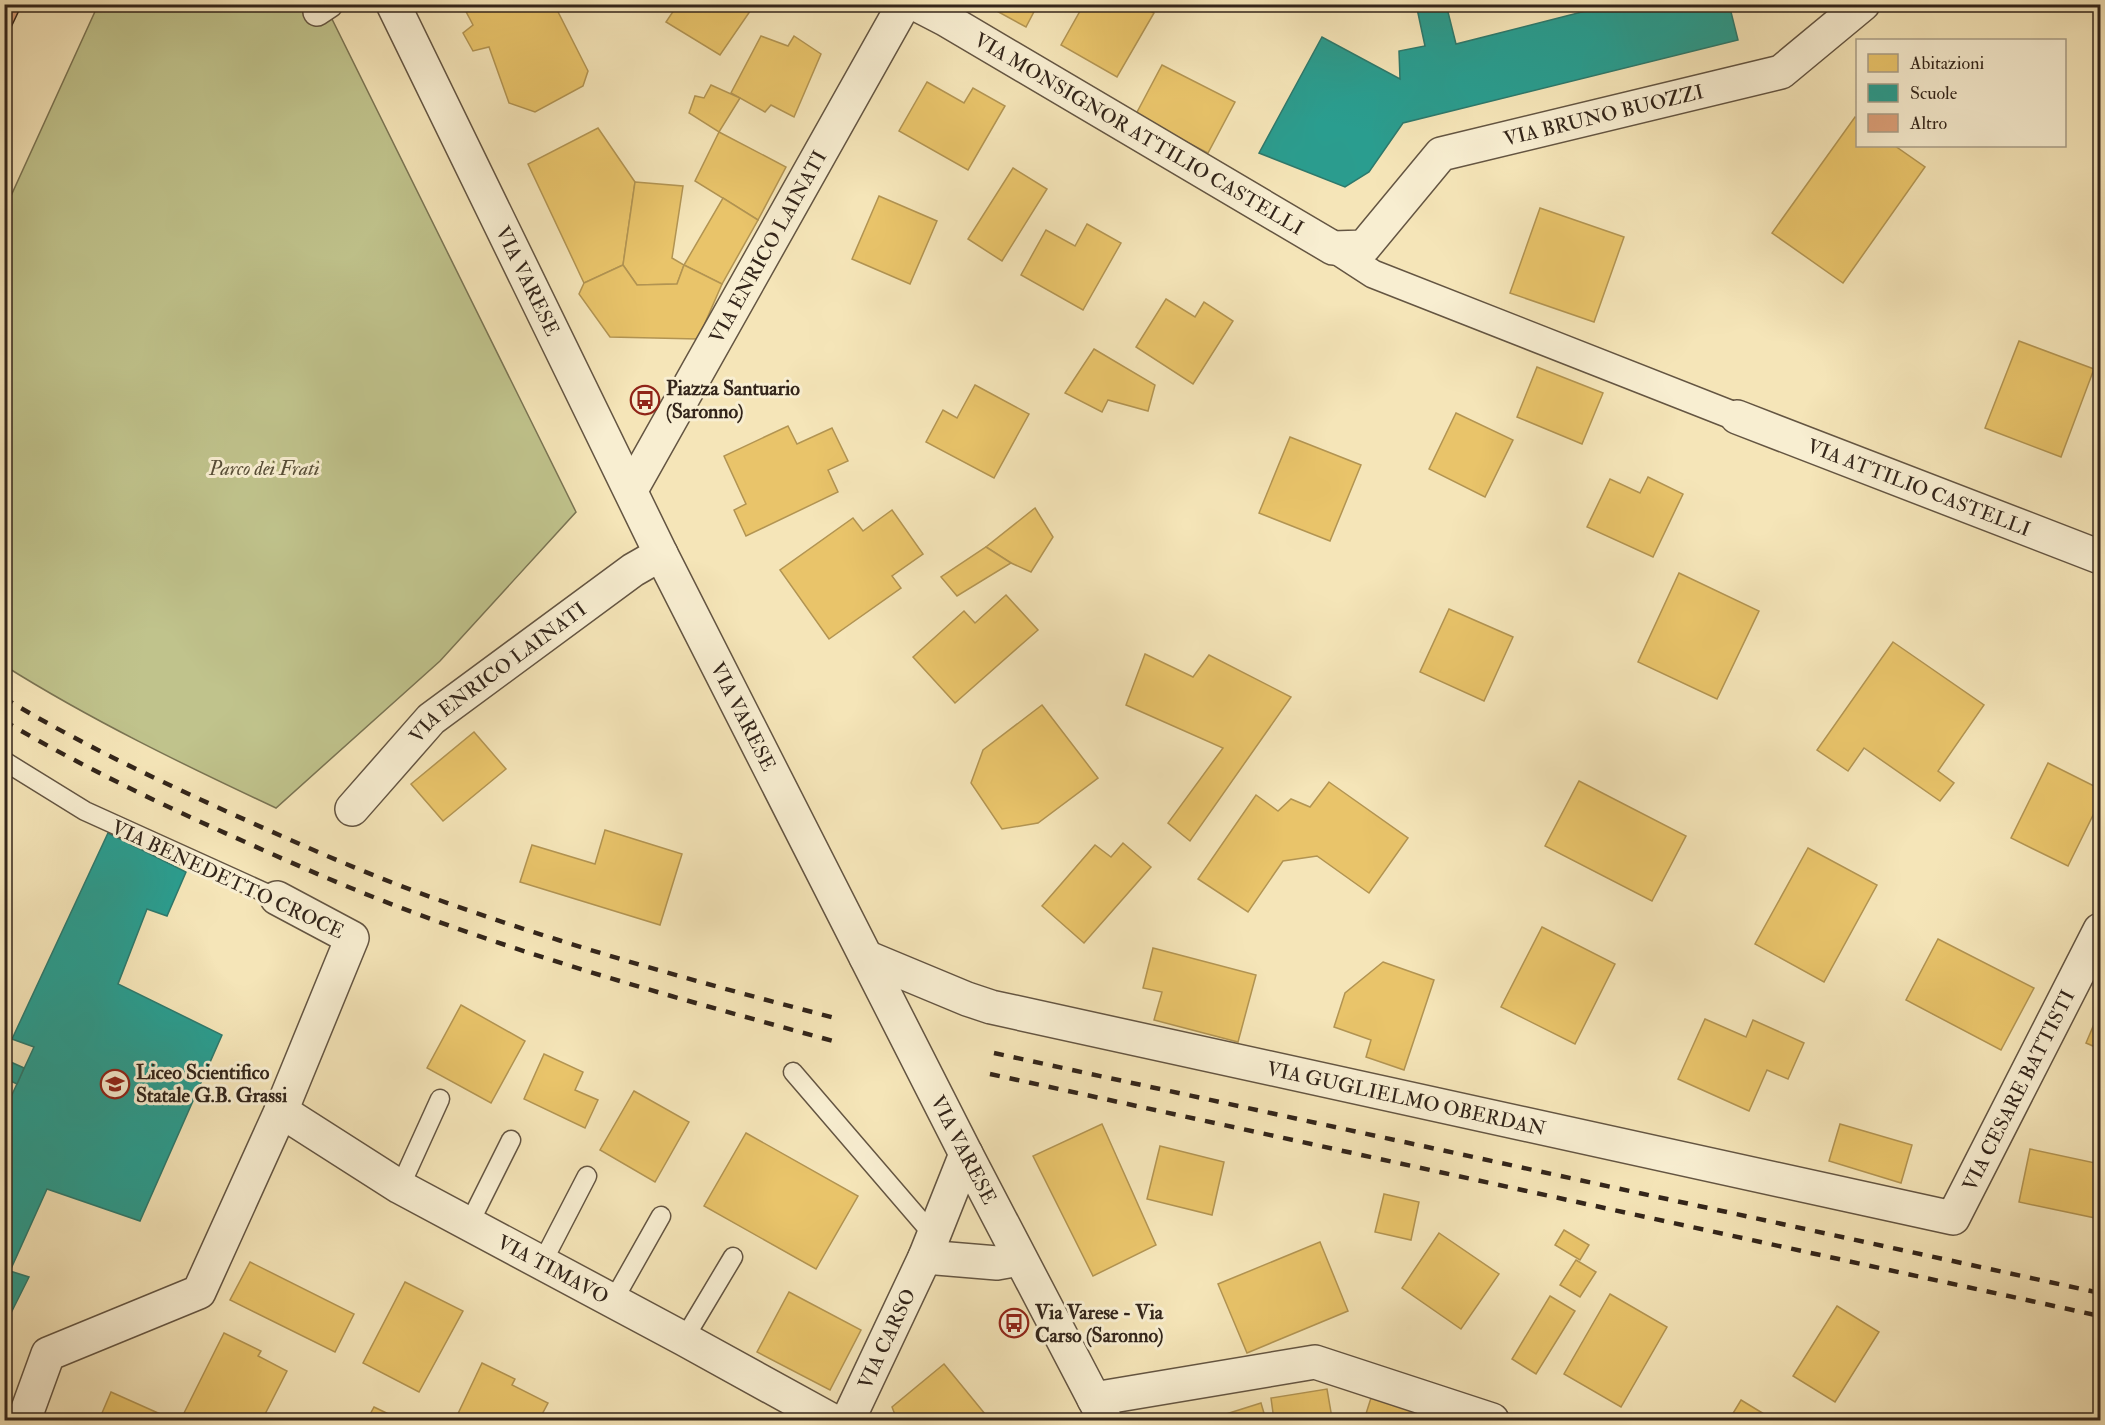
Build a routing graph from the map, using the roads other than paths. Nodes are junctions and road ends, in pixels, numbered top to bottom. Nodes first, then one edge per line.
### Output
1 (393, 4) edge
2 (904, 4) edge
3 (916, 4) edge
4 (1863, 4) edge
5 (1348, 248) junction
6 (1737, 417) joint
7 (631, 490) junction
8 (661, 554) junction
9 (2100, 557) edge
10 (4, 761) edge
11 (352, 809) dead end
12 (277, 898) joint
13 (2100, 930) edge
14 (866, 957) junction
15 (793, 1072) dead end
16 (440, 1099) dead end
17 (281, 1111) junction
18 (512, 1140) dead end
19 (966, 1154) junction
20 (588, 1176) dead end
21 (400, 1187) junction
22 (661, 1216) dead end
23 (1953, 1218) joint
24 (469, 1224) junction
25 (930, 1246) junction
26 (733, 1257) dead end
27 (1020, 1259) junction
28 (542, 1263) junction
29 (613, 1301) junction
30 (684, 1339) junction
31 (1100, 1410) edge
32 (24, 1420) edge
33 (831, 1420) edge
34 (848, 1420) edge
35 (1492, 1420) edge

1 - 7 street, VIA VARESE
2 - 7 street, VIA ENRICO LAINATI
3 - 5 street, VIA MONSIGNOR ATTILIO CASTELLI
4 - 5 street, VIA BRUNO BUOZZI
5 - 6 street
6 - 9 street, VIA ATTILIO CASTELLI
7 - 8 street, VIA VARESE
8 - 11 street, VIA ENRICO LAINATI
8 - 14 street, VIA VARESE
10 - 12 lane, VIA BENEDETTO CROCE
12 - 17 street, VIA BENEDETTO CROCE
13 - 23 street, VIA CESARE BATTISTI
14 - 19 street, VIA VARESE
14 - 23 street, VIA GUGLIELMO OBERDAN
15 - 25 lane
16 - 21 lane
17 - 21 street, VIA TIMAVO
17 - 32 street, VIA BENEDETTO CROCE
18 - 24 lane
19 - 25 street, VIA CARSO
19 - 27 street, VIA VARESE
20 - 28 lane
21 - 24 street, VIA TIMAVO
22 - 29 lane
24 - 28 street, VIA TIMAVO
25 - 27 street
25 - 34 street, VIA CARSO
26 - 30 lane
27 - 31 street, VIA VARESE
28 - 29 street, VIA TIMAVO
29 - 30 street, VIA TIMAVO
30 - 33 street, VIA TIMAVO
31 - 35 street

